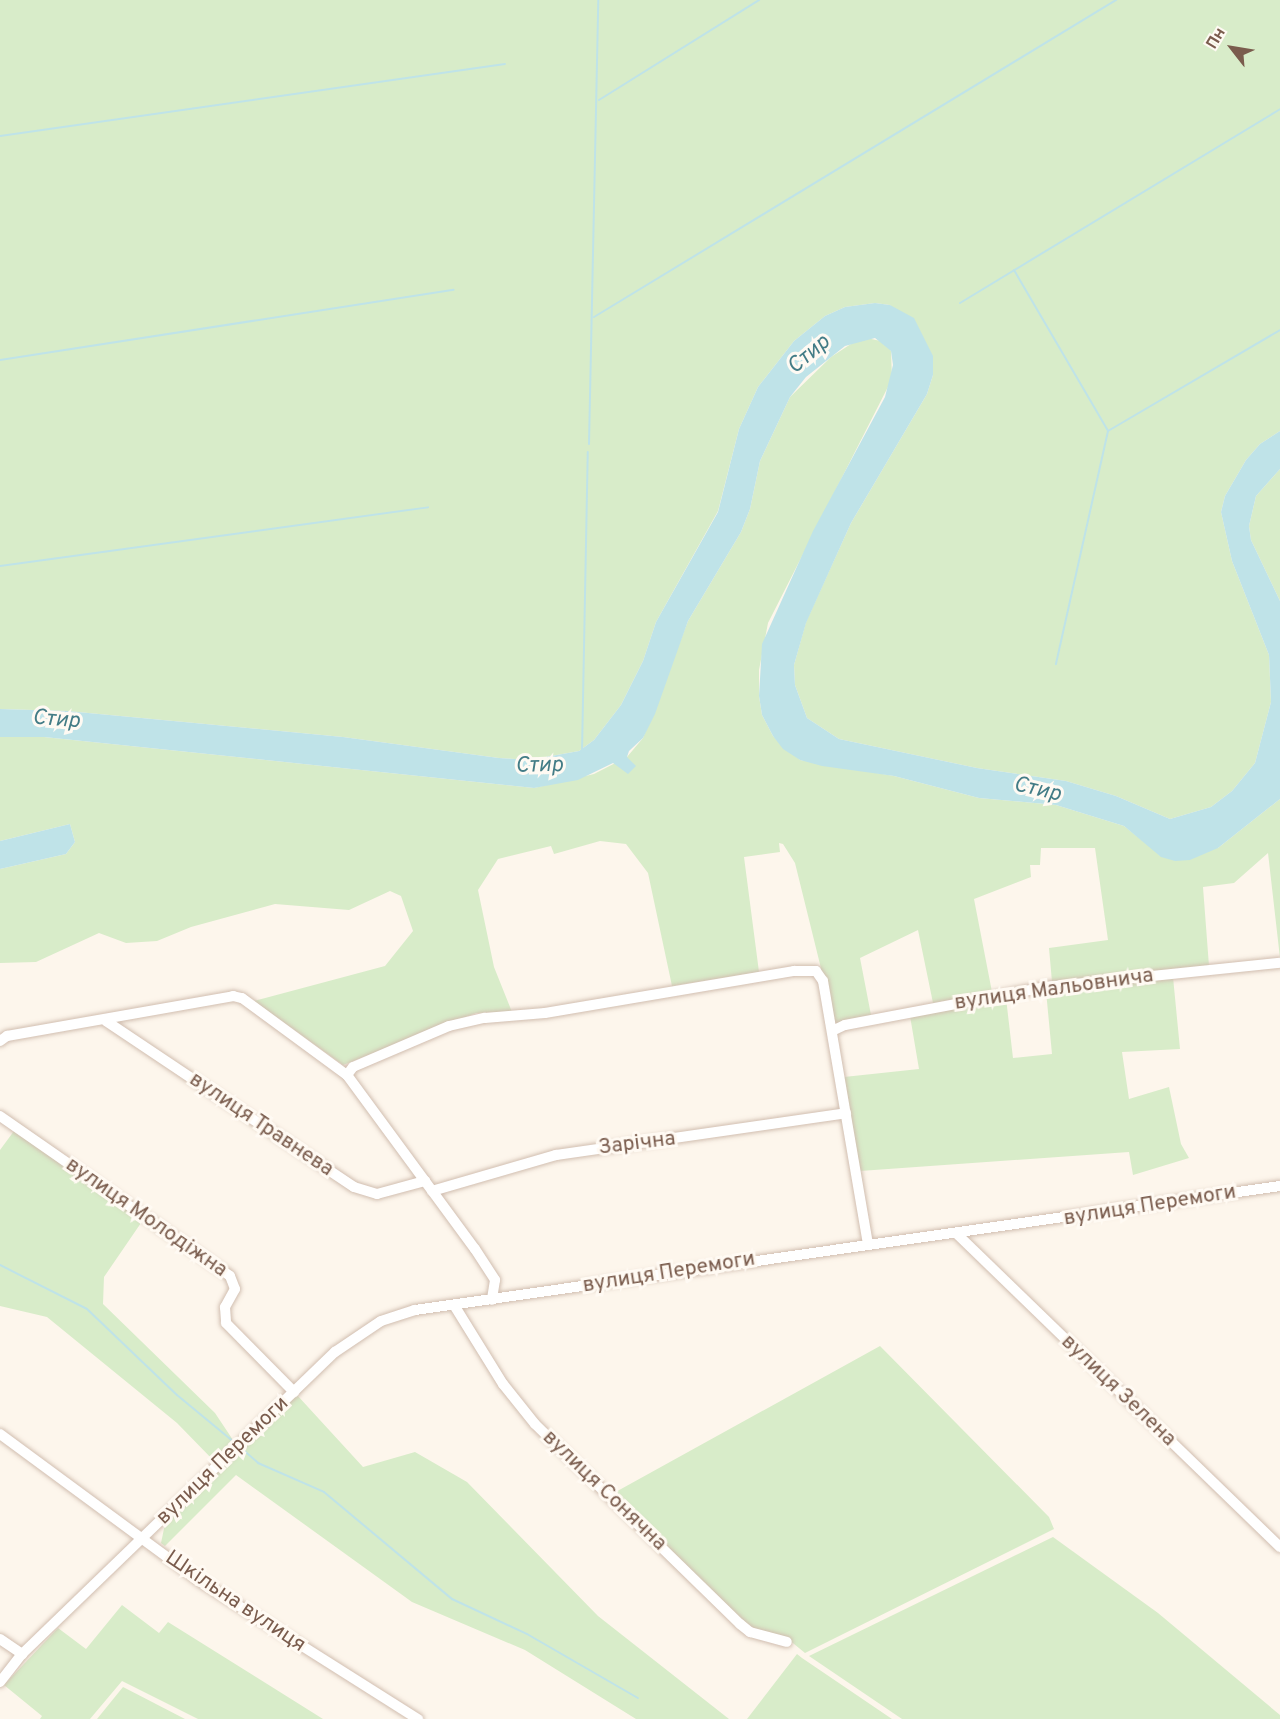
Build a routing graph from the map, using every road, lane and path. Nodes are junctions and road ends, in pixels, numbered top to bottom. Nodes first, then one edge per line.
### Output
1 (1280, 963) edge
2 (106, 1021) junction
3 (832, 1031) junction
4 (0, 1041) edge
5 (347, 1075) junction
6 (846, 1113) junction
7 (0, 1116) edge
8 (425, 1181) junction
9 (1280, 1186) edge
10 (432, 1191) junction
11 (957, 1234) junction
12 (868, 1243) junction
13 (492, 1300) junction
14 (454, 1305) junction
15 (294, 1392) junction
16 (0, 1434) edge
17 (142, 1540) junction
18 (1280, 1547) edge
19 (0, 1638) edge
20 (787, 1642) dead end
21 (22, 1654) junction
22 (0, 1682) edge
23 (418, 1719) edge

1 - 3 street, вулиця Мальовнича
2 - 4 street
2 - 5 street
2 - 8 street, вулиця Травнева
3 - 5 street
3 - 6 street
5 - 8 street
6 - 10 street, Зарічна
6 - 12 street
7 - 15 street, вулиця Молодіжна
8 - 10 street
9 - 11 street, вулиця Перемоги
10 - 13 street
11 - 12 street, вулиця Перемоги
11 - 18 street, вулиця Зелена
12 - 13 street, вулиця Перемоги
13 - 14 street, вулиця Перемоги
14 - 15 street, вулиця Перемоги
14 - 20 street, вулиця Сонячна
15 - 17 street, вулиця Перемоги
16 - 17 street, Шкільна вулиця
17 - 21 street, вулиця Перемоги
17 - 23 street, Шкільна вулиця
19 - 21 street
21 - 22 street, вулиця Перемоги

